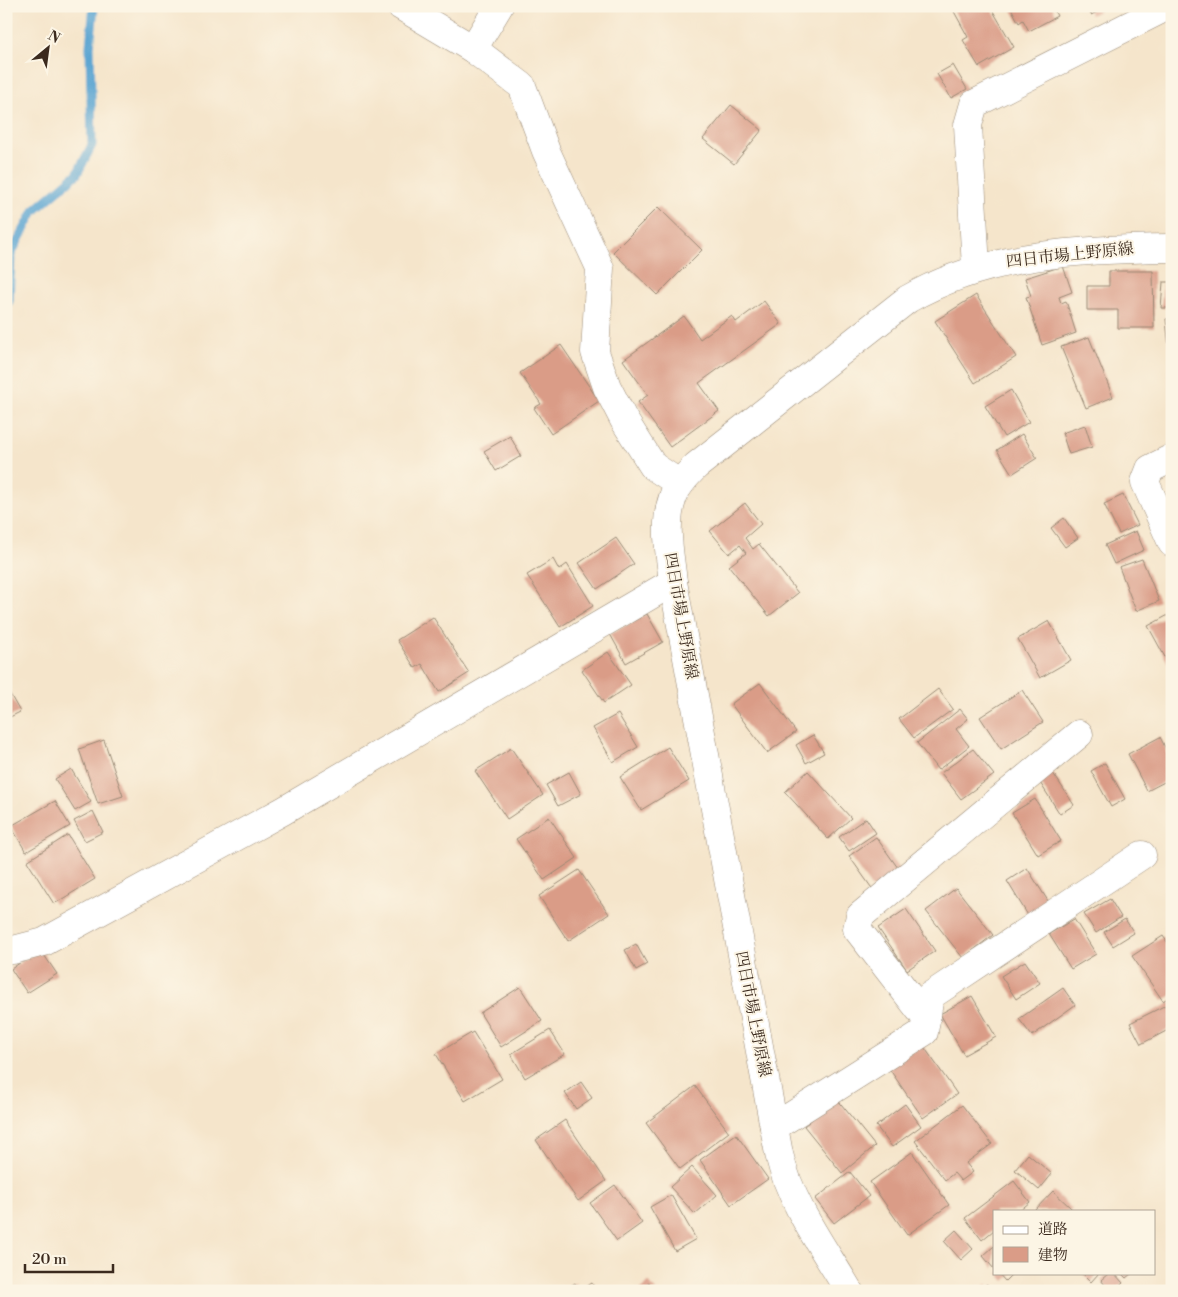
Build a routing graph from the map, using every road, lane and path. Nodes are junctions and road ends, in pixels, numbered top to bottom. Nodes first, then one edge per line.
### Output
1 (401, 6) edge
2 (499, 6) edge
3 (1168, 6) edge
4 (473, 49) junction
5 (1172, 248) edge
6 (976, 268) junction
7 (1172, 458) edge
8 (680, 484) junction
9 (1172, 543) edge
10 (672, 582) junction
11 (1079, 734) dead end
12 (1142, 855) dead end
13 (6, 951) edge
14 (926, 1018) junction
15 (774, 1128) junction
16 (849, 1291) edge

1 - 4 main road
2 - 4 main road
3 - 6 main road
4 - 8 main road
5 - 6 main road, 四日市場上野原線
6 - 8 main road, 四日市場上野原線
7 - 9 main road
8 - 10 main road, 四日市場上野原線
10 - 13 main road
10 - 15 main road, 四日市場上野原線
11 - 14 main road
12 - 14 main road
14 - 15 main road
15 - 16 main road, 四日市場上野原線

